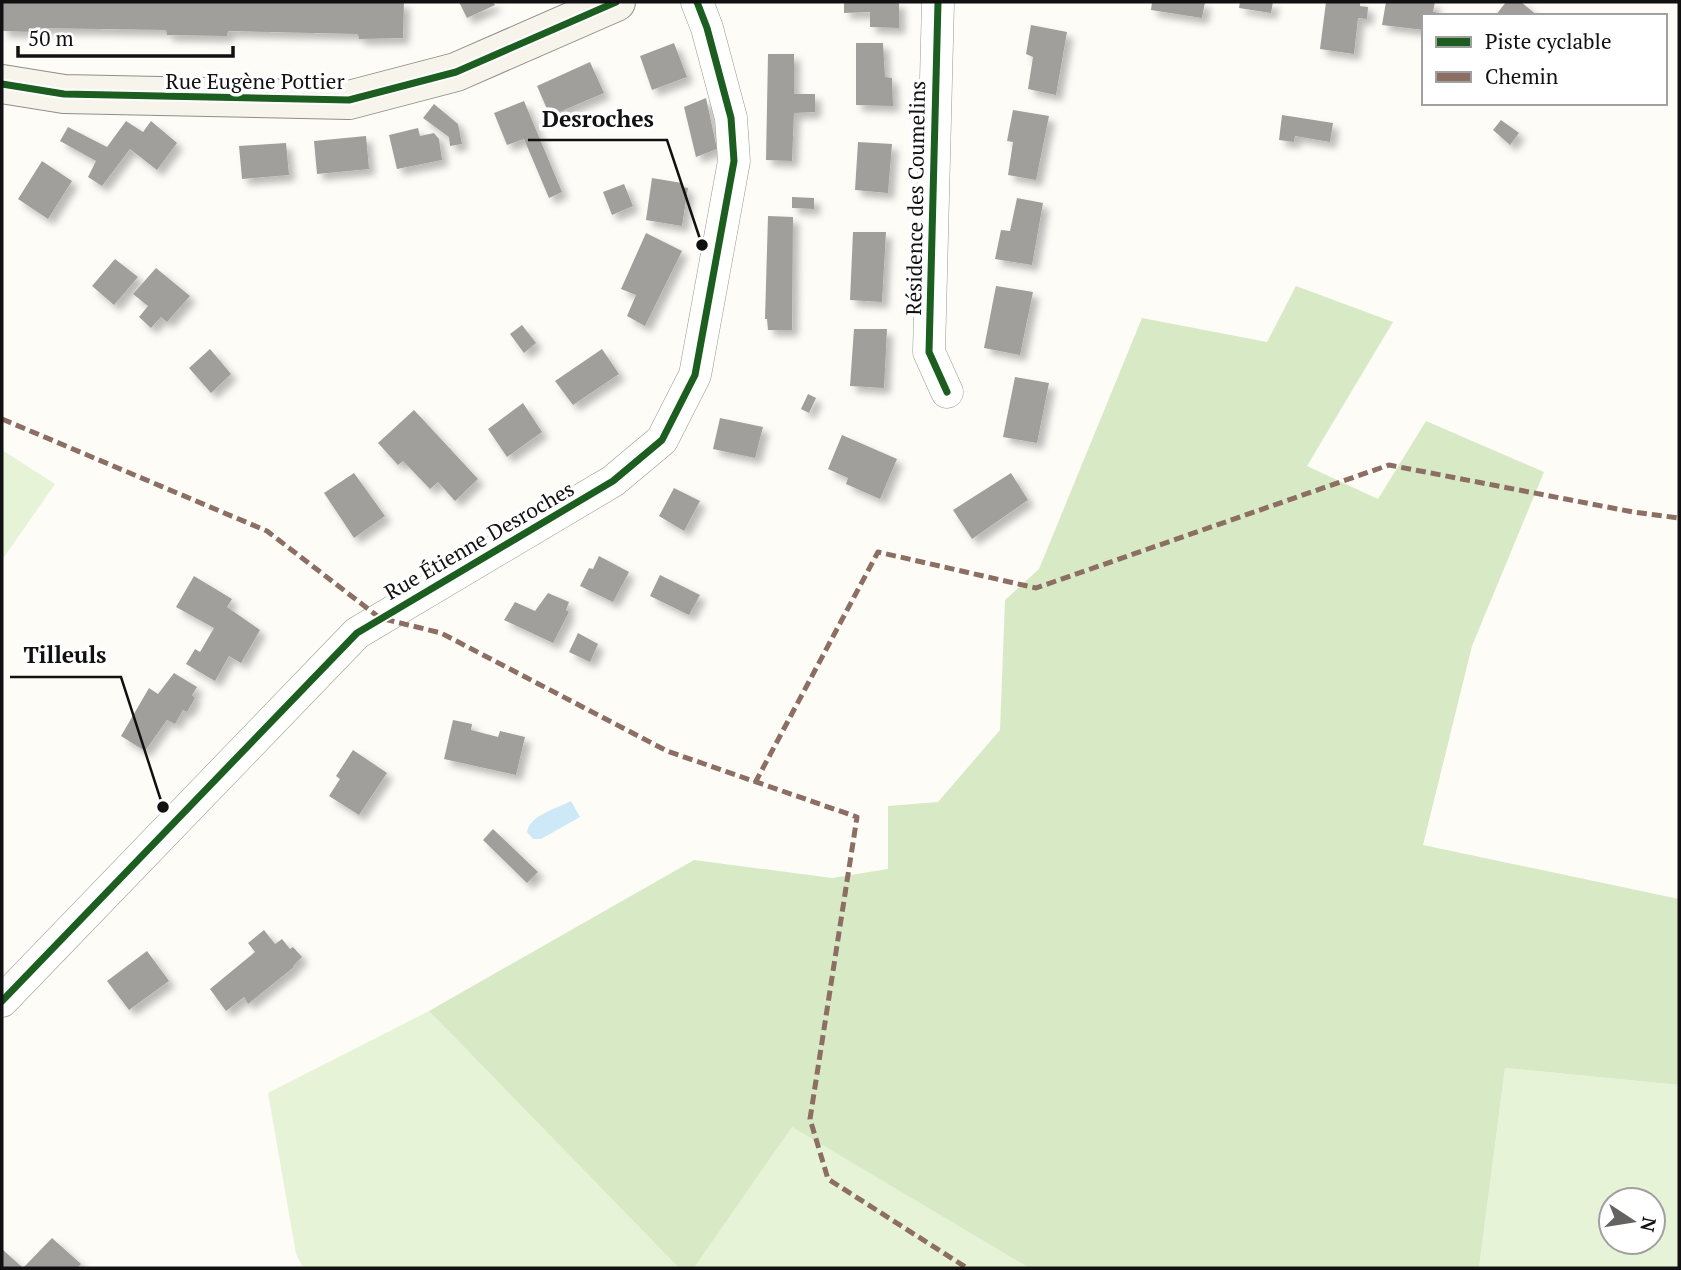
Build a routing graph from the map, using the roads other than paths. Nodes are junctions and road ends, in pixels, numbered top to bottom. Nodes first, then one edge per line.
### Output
1 (617, 2) edge
2 (697, 2) edge
3 (938, 2) edge
4 (2, 83) edge
5 (947, 392) dead end
6 (2, 1001) edge

1 - 4 street, Rue Eugène Pottier
2 - 6 street, Rue Étienne Desroches
3 - 5 street, Résidence des Coumelins

